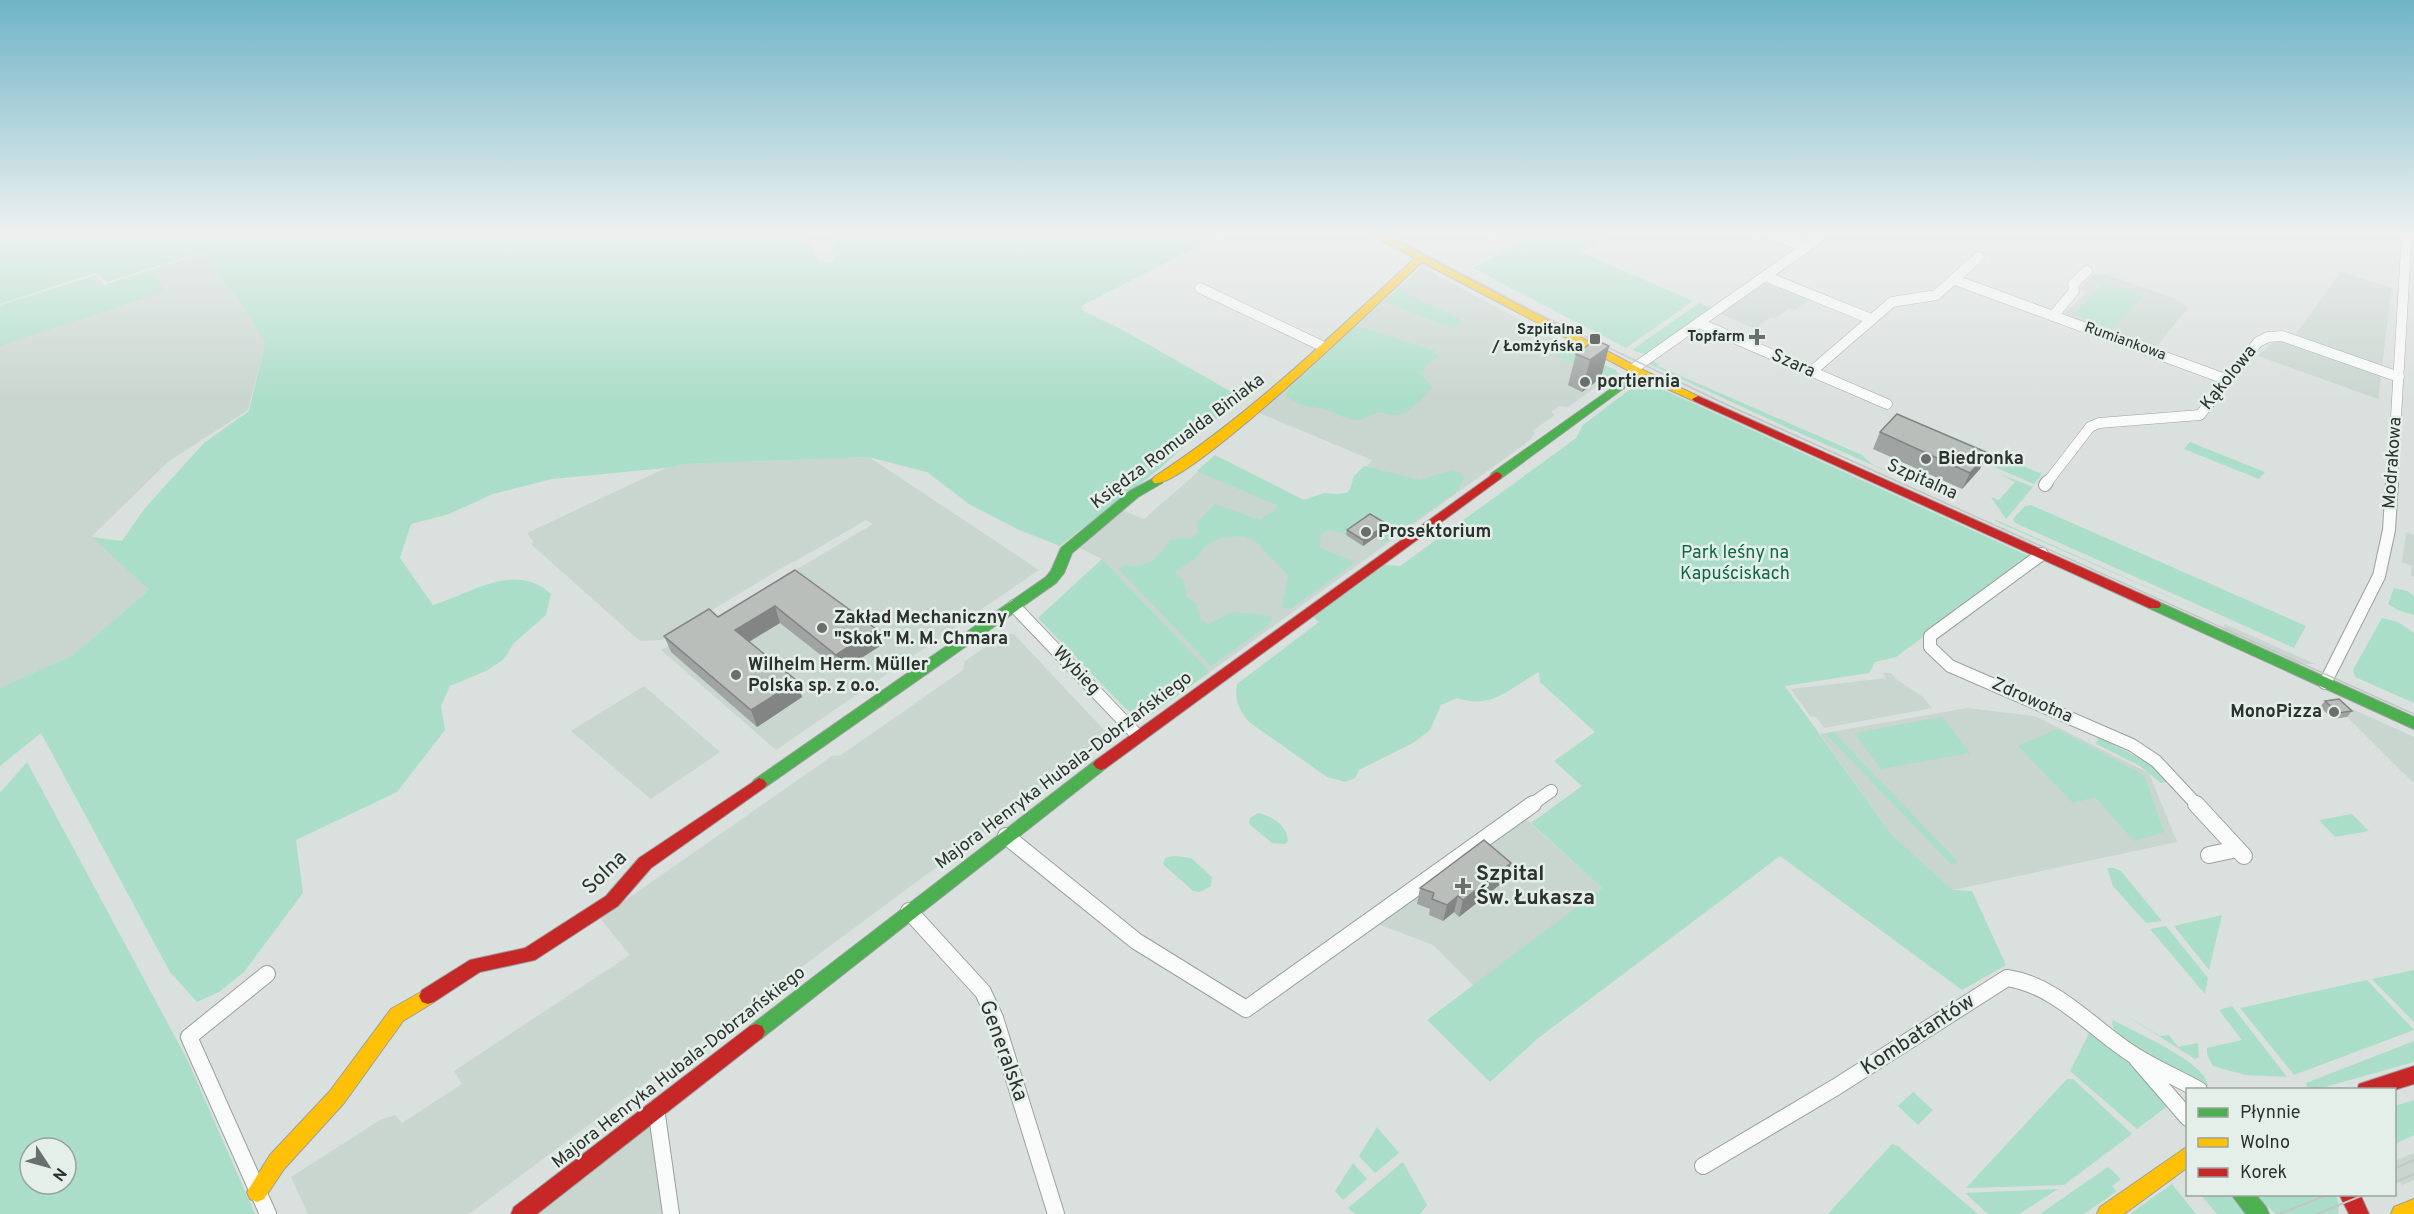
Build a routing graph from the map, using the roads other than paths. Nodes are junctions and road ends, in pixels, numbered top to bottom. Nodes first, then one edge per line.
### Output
1 (1200, 288) dead end
2 (1389, 288) edge
3 (1478, 288) edge
4 (1749, 288) edge
5 (1793, 288) edge
6 (1945, 288) edge
7 (1976, 288) edge
8 (2074, 288) edge
9 (2407, 288) edge
10 (2053, 316) junction
11 (1870, 319) junction
12 (1699, 323) junction
13 (1324, 347) junction
14 (1636, 370) junction
15 (1812, 372) junction
16 (2398, 377) junction
17 (2228, 380) junction
18 (1887, 404) dead end
19 (2045, 485) dead end
20 (2042, 554) junction
21 (1014, 606) junction
22 (2325, 683) junction
23 (2414, 723) edge
24 (1138, 736) junction
25 (1551, 791) dead end
26 (1006, 836) junction
27 (2209, 855) dead end
28 (909, 911) junction
29 (267, 974) dead end
30 (2130, 1052) junction
31 (2414, 1075) edge
32 (2197, 1088) edge
33 (2369, 1088) edge
34 (656, 1108) junction
35 (2186, 1117) edge
36 (2186, 1156) edge
37 (1703, 1166) dead end
38 (257, 1192) junction
39 (2243, 1196) edge
40 (2350, 1196) edge
41 (2414, 1209) edge
42 (268, 1214) edge
43 (521, 1214) edge
44 (671, 1214) edge
45 (1056, 1214) edge
46 (2107, 1214) edge
47 (2259, 1214) edge
48 (2359, 1214) edge
49 (2401, 1214) edge

1 - 13 street
2 - 13 street, Księdza Romualda Biniaka
3 - 14 street, Szpitalna
4 - 12 street
5 - 11 street
6 - 11 street
7 - 10 street, Rumiankowa
8 - 10 street
9 - 16 street, Modrakowa
10 - 17 street, Rumiankowa
11 - 15 street
12 - 14 street
12 - 15 street, Szara
13 - 21 street, Księdza Romualda Biniaka
14 - 20 street, Szpitalna
14 - 24 street, Majora Henryka Hubala-Dobrzańskiego
15 - 18 street, Szara
16 - 17 street, Kąkolowa
16 - 22 street, Modrakowa
17 - 19 street, Kąkolowa
20 - 22 street, Szpitalna
20 - 27 street, Zdrowotna
21 - 24 street, Wybieg
21 - 38 street, Solna
22 - 23 street, Szpitalna
24 - 26 street, Majora Henryka Hubala-Dobrzańskiego
25 - 26 street
26 - 28 street, Majora Henryka Hubala-Dobrzańskiego
28 - 34 street, Majora Henryka Hubala-Dobrzańskiego
28 - 45 street, Generalska
29 - 38 street
30 - 32 street, Kombatantów
30 - 35 street, Kombatantów
30 - 37 street, Kombatantów
31 - 33 street
34 - 43 street, Majora Henryka Hubala-Dobrzańskiego
34 - 44 street
36 - 46 street
38 - 42 street
39 - 47 street
40 - 48 street
41 - 49 street

